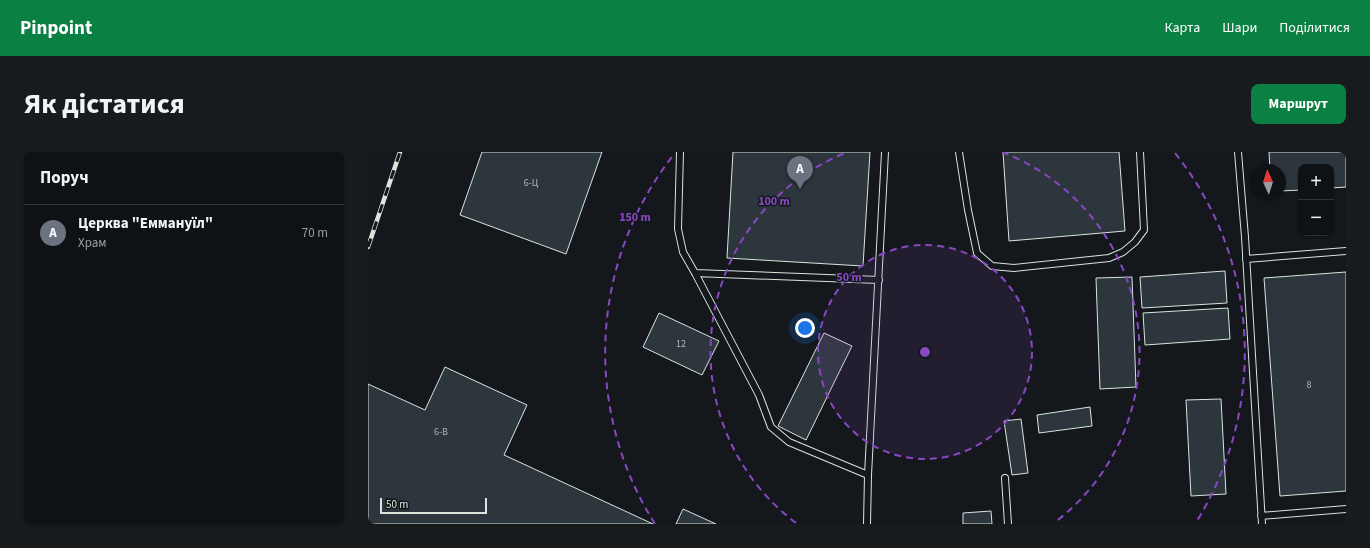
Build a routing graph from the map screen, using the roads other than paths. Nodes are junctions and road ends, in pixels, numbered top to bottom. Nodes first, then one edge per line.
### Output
1 (680, 152) edge
2 (885, 152) edge
3 (959, 152) edge
4 (1140, 152) edge
5 (1238, 152) edge
6 (1346, 251) edge
7 (1246, 259) junction
8 (695, 273) junction
9 (879, 280) junction
10 (868, 475) junction
11 (1005, 478) dead end
12 (1346, 509) edge
13 (1261, 516) junction
14 (867, 524) edge
15 (1008, 524) edge
16 (1262, 524) edge

1 - 8 lane
2 - 9 lane
3 - 4 lane
5 - 7 lane
6 - 7 lane
7 - 13 lane
8 - 9 lane
8 - 10 lane
9 - 10 lane
10 - 14 lane
11 - 15 lane
12 - 13 lane
13 - 16 lane

